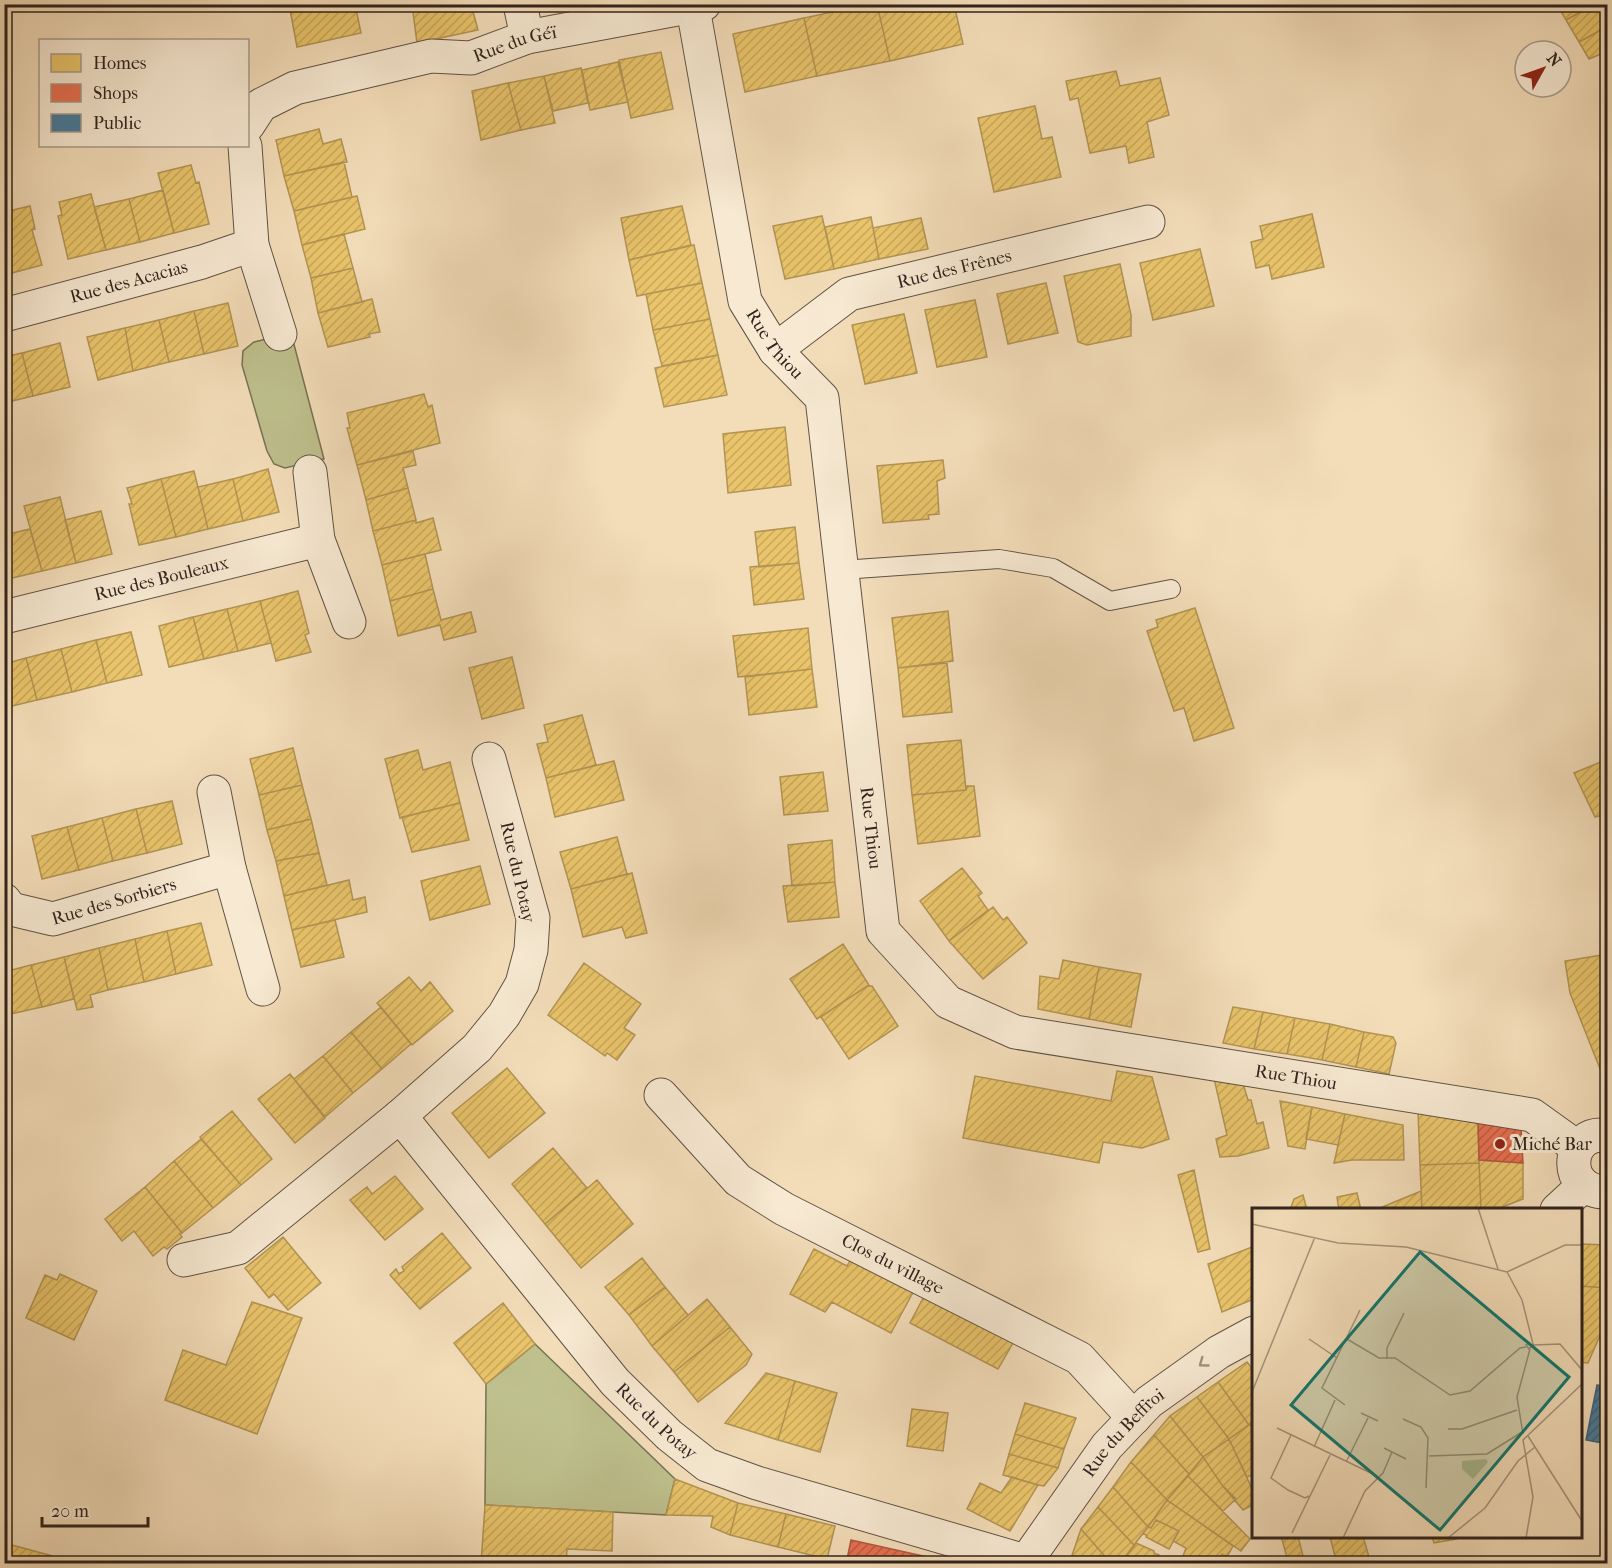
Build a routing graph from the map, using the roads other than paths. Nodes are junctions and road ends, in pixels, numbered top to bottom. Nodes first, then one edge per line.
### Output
1 (520, 4) edge
2 (698, 6) edge
3 (527, 37) junction
4 (254, 115) edge
5 (245, 147) edge
6 (1148, 222) dead end
7 (252, 245) junction
8 (4, 315) edge
9 (280, 334) dead end
10 (776, 350) junction
11 (310, 472) dead end
12 (318, 540) junction
13 (842, 570) junction
14 (1171, 589) dead end
15 (4, 617) edge
16 (349, 622) dead end
17 (489, 759) dead end
18 (214, 792) dead end
19 (229, 868) junction
20 (4, 900) edge
21 (263, 989) dead end
22 (661, 1095) dead end
23 (400, 1116) junction
24 (1608, 1136) edge
25 (1576, 1150) junction
26 (1596, 1188) edge
27 (1559, 1208) edge
28 (184, 1260) dead end
29 (1252, 1334) edge
30 (1134, 1418) junction
31 (1025, 1562) edge

1 - 3 street
2 - 3 street, Rue du Géï
2 - 10 street, Rue Thiou
3 - 4 street, Rue du Géï
5 - 7 street
6 - 10 street, Rue des Frênes
7 - 8 street, Rue des Acacias
7 - 9 street
10 - 13 street, Rue Thiou
11 - 12 street
12 - 15 street, Rue des Bouleaux
12 - 16 street
13 - 14 lane
13 - 25 street, Rue Thiou
17 - 23 street, Rue du Potay
18 - 19 street
19 - 20 street, Rue des Sorbiers
19 - 21 street
22 - 30 street, Clos du village
23 - 28 street, Rue du Potay
23 - 31 street, Rue du Potay
24 - 25 street
25 - 26 street
26 - 27 street
29 -> 30 street, Rue du Beffroi
30 - 31 street, Rue du Beffroi

